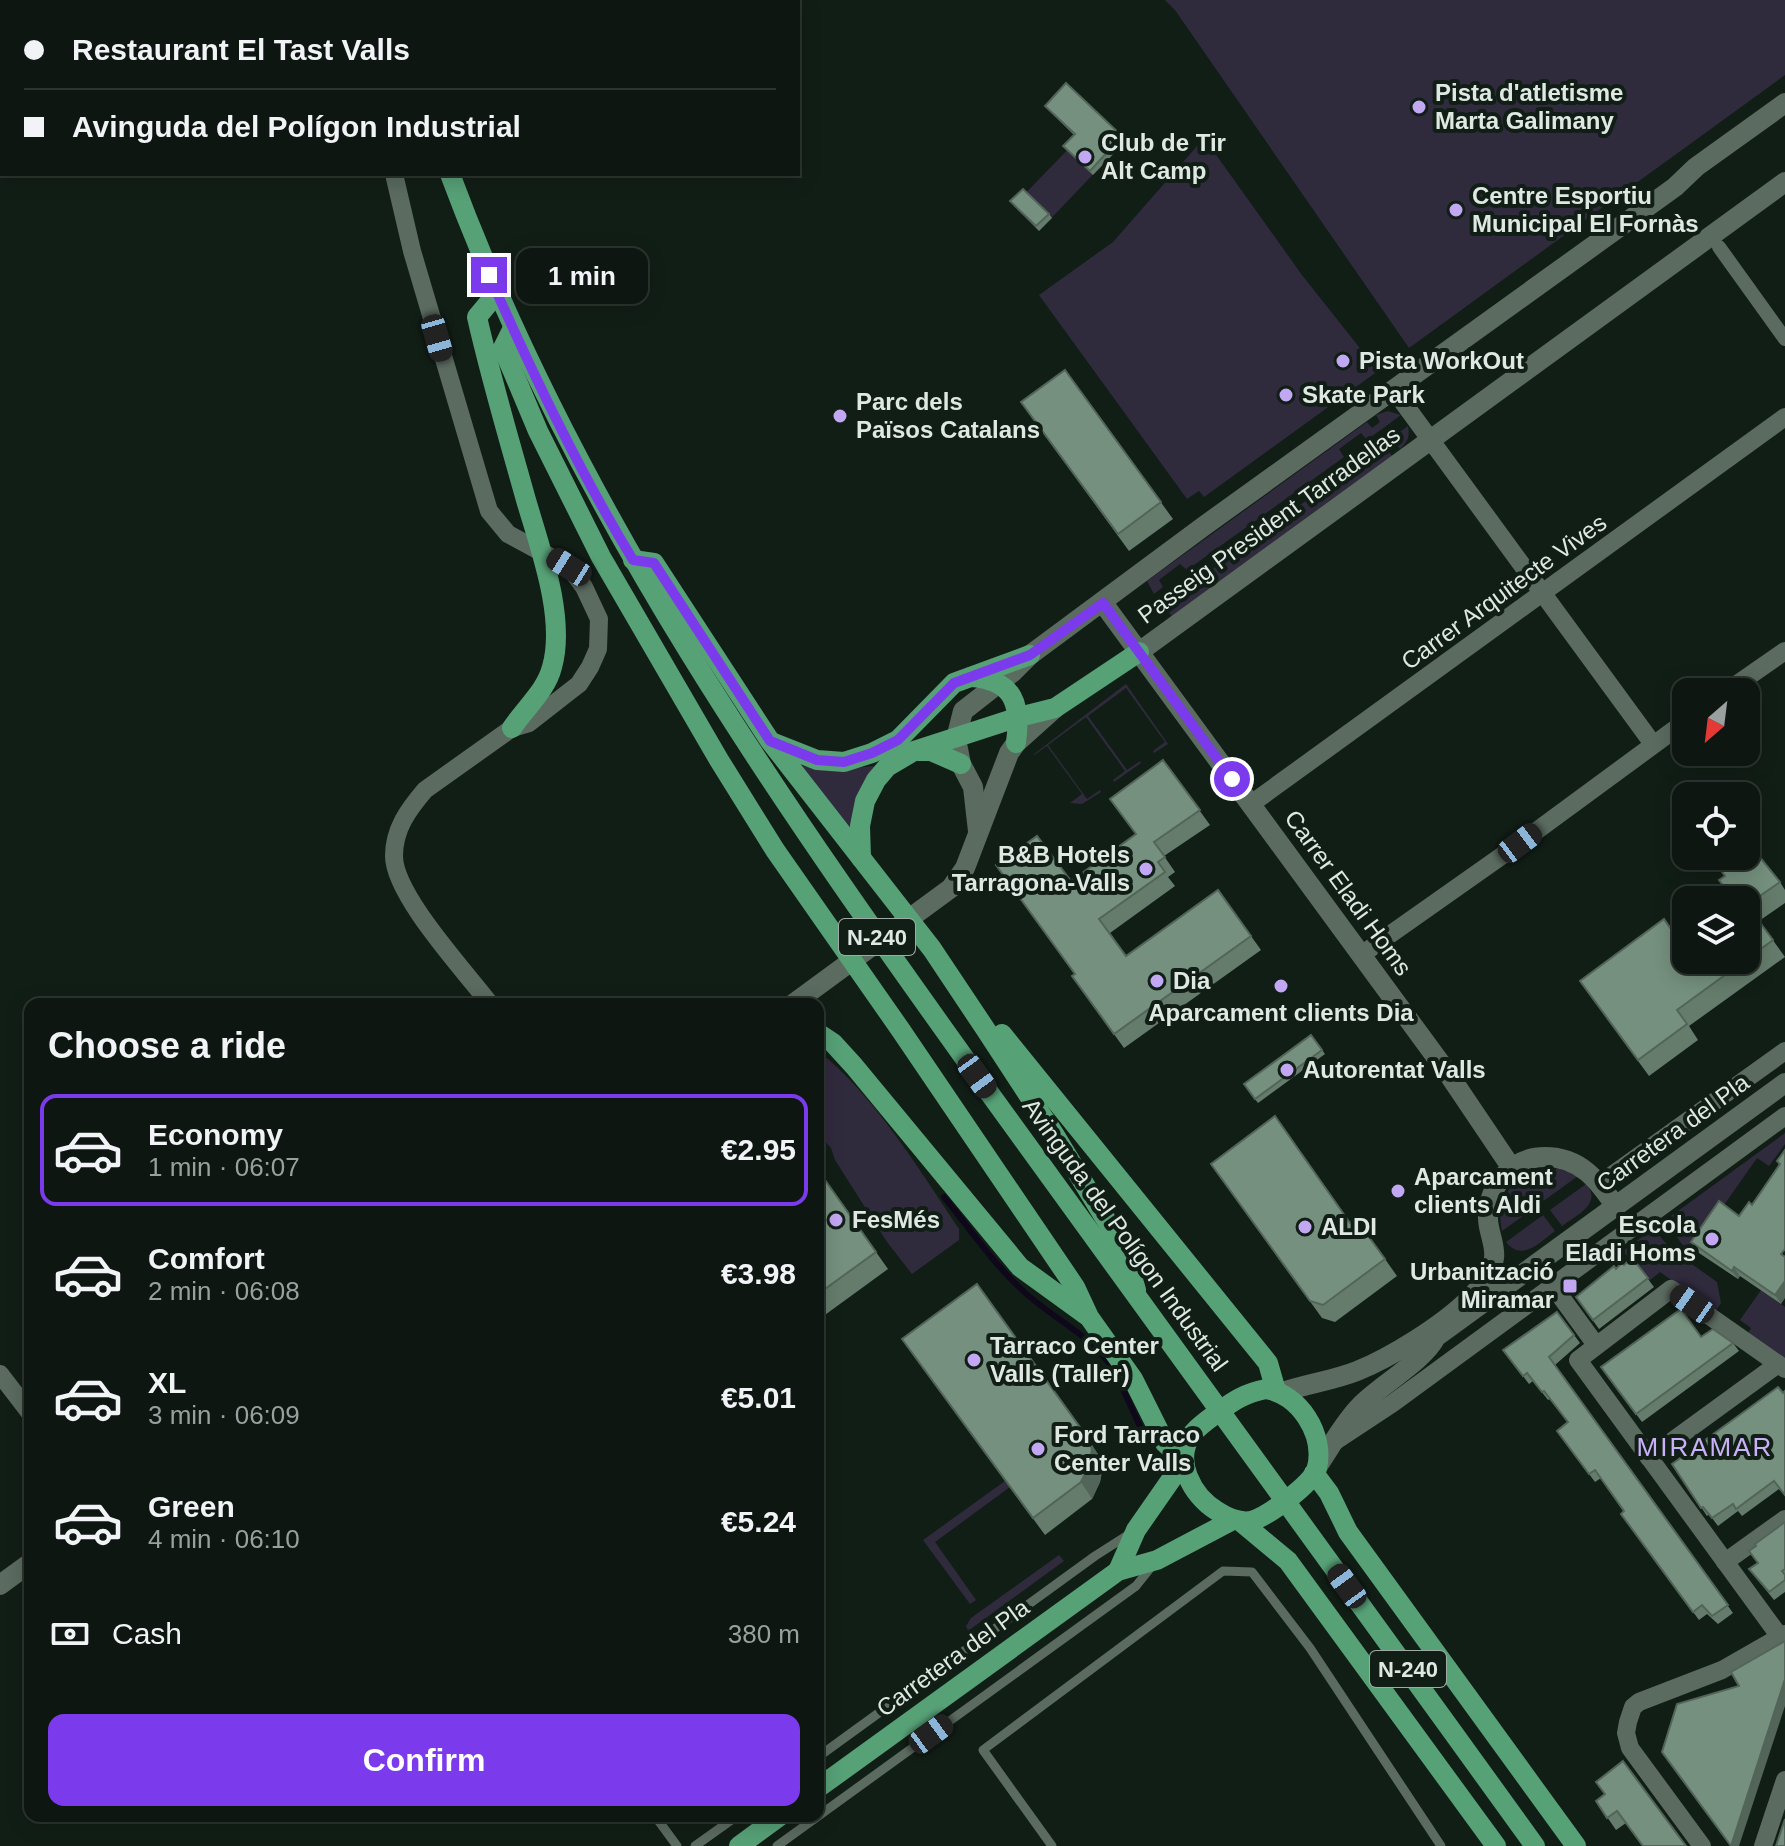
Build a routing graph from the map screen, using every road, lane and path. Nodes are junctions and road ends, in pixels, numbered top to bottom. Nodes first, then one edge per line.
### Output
1 (1785, 103) edge
2 (394, 176) edge
3 (451, 176) edge
4 (1785, 182) edge
5 (1719, 247) dead end
6 (497, 293) junction
7 (513, 328) junction
8 (1785, 339) edge
9 (1394, 390) junction
10 (1785, 417) edge
11 (1431, 440) junction
12 (541, 552) junction
13 (633, 560) junction
14 (1544, 593) junction
15 (1103, 603) junction
16 (1785, 651) edge
17 (1139, 652) junction
18 (1030, 655) junction
19 (968, 677) junction
20 (1746, 678) edge
21 (1000, 683) junction
22 (1055, 708) junction
23 (1019, 717) junction
24 (512, 728) junction
25 (1672, 731) edge
26 (956, 739) junction
27 (770, 741) junction
28 (1016, 743) junction
29 (1653, 744) junction
30 (914, 751) junction
31 (961, 764) junction
32 (1251, 804) junction
33 (978, 831) junction
34 (861, 858) junction
35 (1361, 955) junction
36 (485, 998) edge
37 (801, 998) edge
38 (986, 1030) junction
39 (824, 1037) edge
40 (1785, 1051) edge
41 (1785, 1083) edge
42 (1785, 1116) edge
43 (1511, 1167) junction
44 (1601, 1183) junction
45 (1616, 1207) junction
46 (1553, 1286) junction
47 (1140, 1302) junction
48 (1089, 1317) junction
49 (1428, 1336) junction
50 (1596, 1345) junction
51 (1781, 1366) edge
52 (0, 1374) edge
53 (1278, 1392) junction
54 (24, 1405) edge
55 (1336, 1440) junction
56 (1649, 1458) junction
57 (1184, 1461) junction
58 (1311, 1476) junction
59 (1785, 1519) edge
60 (1237, 1520) junction
61 (1136, 1530) junction
62 (1157, 1560) junction
63 (1725, 1562) junction
64 (24, 1567) edge
65 (1118, 1571) junction
66 (0, 1585) edge
67 (1782, 1635) edge
68 (824, 1753) edge
69 (1785, 1780) edge
70 (824, 1784) edge
71 (824, 1812) edge
72 (659, 1822) edge
73 (729, 1822) edge
74 (772, 1822) edge
75 (810, 1822) edge
76 (677, 1846) edge
77 (695, 1846) edge
78 (739, 1846) edge
79 (777, 1846) edge
80 (1052, 1846) edge
81 (1441, 1846) edge
82 (1496, 1846) edge
83 (1535, 1846) edge
84 (1576, 1846) edge
85 (1702, 1846) edge
86 (1763, 1846) edge

1 - 9 street, Passeig President Tarradellas
2 - 12 street
3 - 6 main road, Avinguda del Polígon Industrial / N-240
4 - 11 street, Passeig President Tarradellas
5 - 8 street
6 - 7 main road, Avinguda del Polígon Industrial / N-240
6 - 12 main road
7 - 13 main road, Avinguda del Polígon Industrial / N-240
7 - 48 main road
9 - 11 street, Passeig President Tarradellas
9 - 15 street, Passeig President Tarradellas
10 - 14 street, Carrer Arquitecte Vives
11 - 14 street
11 - 17 street, Passeig President Tarradellas
12 - 24 main road
12 - 24 street
13 - 27 main road
13 - 47 main road, Avinguda del Polígon Industrial / N-240
14 - 29 street
14 - 32 street, Carrer Arquitecte Vives
15 - 17 street, Carrer Eladi Homs
15 - 18 street, Passeig President Tarradellas
16 - 20 street
17 - 22 main road
17 - 32 street, Carrer Eladi Homs
18 - 19 main road
18 - 21 street, Passeig President Tarradellas
19 - 21 main road
19 - 27 main road
21 - 23 main road
21 - 26 street, Passeig President Tarradellas
22 - 23 main road
22 - 28 street
23 - 26 main road
23 - 28 main road
24 - 36 street
25 - 29 street
26 - 30 main road
26 - 31 street
27 - 34 main road
28 - 33 street
29 - 35 street
30 - 31 main road
30 - 34 main road
31 - 33 street
32 - 35 street, Carrer Eladi Homs
33 - 37 street
34 - 38 main road
35 - 43 street, Carrer Eladi Homs
38 - 47 main road
38 - 53 main road
39 - 48 main road
40 - 44 street
41 - 45 street, Carretera del Pla
42 - 46 street
43 - 44 street
43 - 49 street
44 - 45 street
45 - 49 street, Carretera del Pla
46 - 50 street
46 - 55 street
47 - 83 main road, Avinguda del Polígon Industrial / N-240
48 - 57 main road
49 - 53 street
49 - 55 street
50 - 51 street
50 - 56 street
51 - 56 street
52 - 54 street
53 - 57 main road
53 - 58 main road
55 - 58 street
56 - 63 street
57 - 60 main road
57 - 61 main road
58 - 60 main road
58 - 84 main road
59 - 63 street
60 - 62 main road
60 - 82 main road
61 - 65 main road
61 - 68 lane
62 - 65 main road
62 - 71 lane
63 - 67 street
64 - 66 street
65 - 70 main road, Carretera del Pla
67 - 85 street
69 - 86 street
72 - 76 lane
73 - 77 lane
74 - 78 main road
75 - 79 lane
80 - 81 lane

